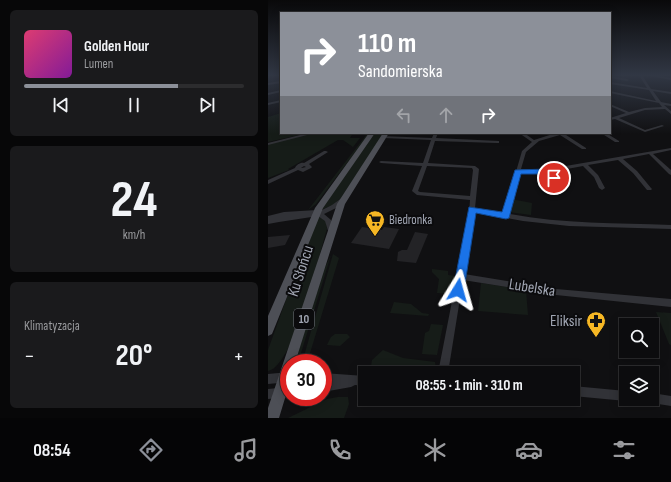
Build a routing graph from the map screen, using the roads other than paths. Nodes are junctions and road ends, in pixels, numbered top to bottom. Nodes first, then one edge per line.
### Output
1 (622, 95) edge
2 (654, 95) edge
3 (280, 101) edge
4 (661, 103) junction
5 (268, 104) edge
6 (611, 105) edge
7 (671, 105) edge
8 (666, 108) junction
9 (628, 113) junction
10 (671, 113) edge
11 (616, 117) junction
12 (611, 119) edge
13 (662, 126) dead end
14 (309, 134) edge
15 (371, 134) edge
16 (436, 134) edge
17 (522, 134) edge
18 (553, 134) edge
19 (562, 134) edge
20 (605, 134) edge
21 (385, 135) edge
22 (433, 139) junction
23 (617, 141) dead end
24 (497, 142) dead end
25 (534, 142) junction
26 (268, 144) edge
27 (584, 148) dead end
28 (671, 149) edge
29 (326, 152) dead end
30 (650, 153) junction
31 (620, 158) junction
32 (381, 162) dead end
33 (424, 164) junction
34 (585, 165) junction
35 (548, 171) junction
36 (518, 172) junction
37 (671, 173) edge
38 (268, 182) edge
39 (557, 185) dead end
40 (602, 188) dead end
41 (649, 189) dead end
42 (346, 195) junction
43 (473, 198) junction
44 (472, 209) junction
45 (318, 213) junction
46 (506, 216) junction
47 (268, 218) edge
48 (268, 222) edge
49 (671, 227) edge
50 (331, 236) junction
51 (460, 276) junction
52 (671, 303) edge
53 (268, 330) edge
54 (293, 354) edge
55 (444, 366) edge
56 (280, 374) edge
57 (332, 378) edge
58 (268, 379) edge
59 (358, 380) edge
60 (358, 381) edge
61 (332, 385) edge
62 (580, 392) edge
63 (279, 393) edge
64 (619, 395) edge
65 (659, 399) edge
66 (671, 401) edge
67 (272, 418) edge

1 - 4 street
2 - 4 street
3 - 5 street
4 - 7 street
4 - 8 street
6 - 9 street
8 - 9 street
8 - 10 street
9 - 11 street
11 - 12 street
11 - 13 street
14 - 26 street
15 - 45 main road, Ku Słońcu / 10
16 - 22 street
17 - 25 street
18 - 25 street
19 - 27 street
20 - 23 street
21 - 22 street
21 - 42 main road, Ku Słońcu / 10
22 - 24 street
22 - 33 street
25 - 36 street
28 - 30 street
29 - 38 street
30 - 31 street
30 - 37 street
31 - 34 street
31 - 41 street
32 - 33 street
33 - 43 street
33 - 43 street
34 - 35 street
34 - 40 street
35 - 36 street
35 - 39 street
36 - 46 street
42 - 45 street, Ku Słońcu
42 - 50 main road, Ku Słońcu / 10
43 - 44 street
44 - 46 street
44 - 51 street
45 - 47 street
45 - 48 street
45 - 50 street, Ku Słońcu
45 - 53 main road, Ku Słońcu / 10
46 - 49 street
50 - 54 main road, Ku Słońcu / 10
51 - 52 street, Lubelska
51 - 55 street
56 - 58 street
57 - 59 street
60 - 61 street
62 - 64 street
63 - 67 main road, Ku Słońcu / 10
65 - 66 street

